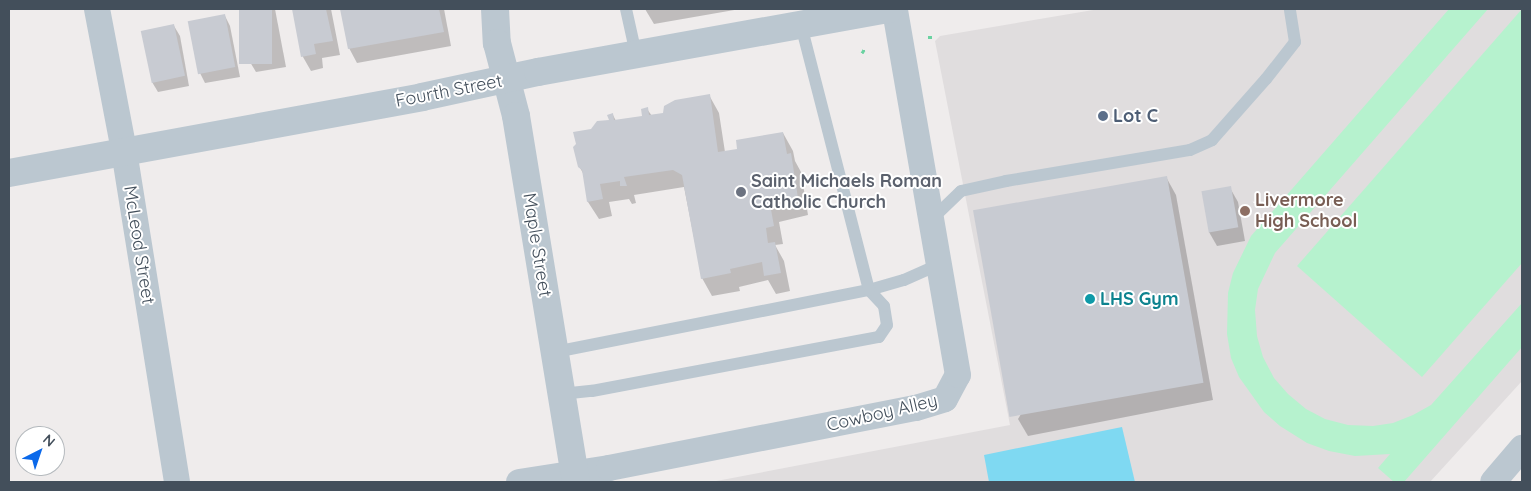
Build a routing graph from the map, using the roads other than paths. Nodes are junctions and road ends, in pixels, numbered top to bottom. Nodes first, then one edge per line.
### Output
1 (97, 9) edge
2 (495, 9) edge
3 (626, 9) edge
4 (889, 9) edge
5 (895, 9) edge
6 (1290, 9) edge
7 (801, 25) junction
8 (636, 54) junction
9 (506, 79) junction
10 (124, 151) junction
11 (9, 173) edge
12 (930, 220) junction
13 (938, 265) junction
14 (869, 290) junction
15 (554, 352) junction
16 (561, 394) junction
17 (1522, 448) edge
18 (575, 478) edge
19 (177, 482) edge
20 (519, 482) edge
21 (1493, 482) edge

1 - 10 street, McLeod Street
2 - 9 street, Maple Street
3 - 8 lane
4 - 7 street, Fourth Street
5 - 12 street, Cowboy Alley
6 - 12 lane
7 - 8 street, Fourth Street
7 - 14 lane
8 - 9 street, Fourth Street
9 - 10 street, Fourth Street
9 - 15 street, Maple Street
10 - 11 street, Fourth Street
10 - 19 street, McLeod Street
12 - 13 street, Cowboy Alley
13 - 14 lane
13 - 18 street, Cowboy Alley
14 - 15 lane
14 - 16 lane
15 - 16 street, Maple Street
16 - 18 street, Maple Street
17 - 21 street
18 - 20 street

